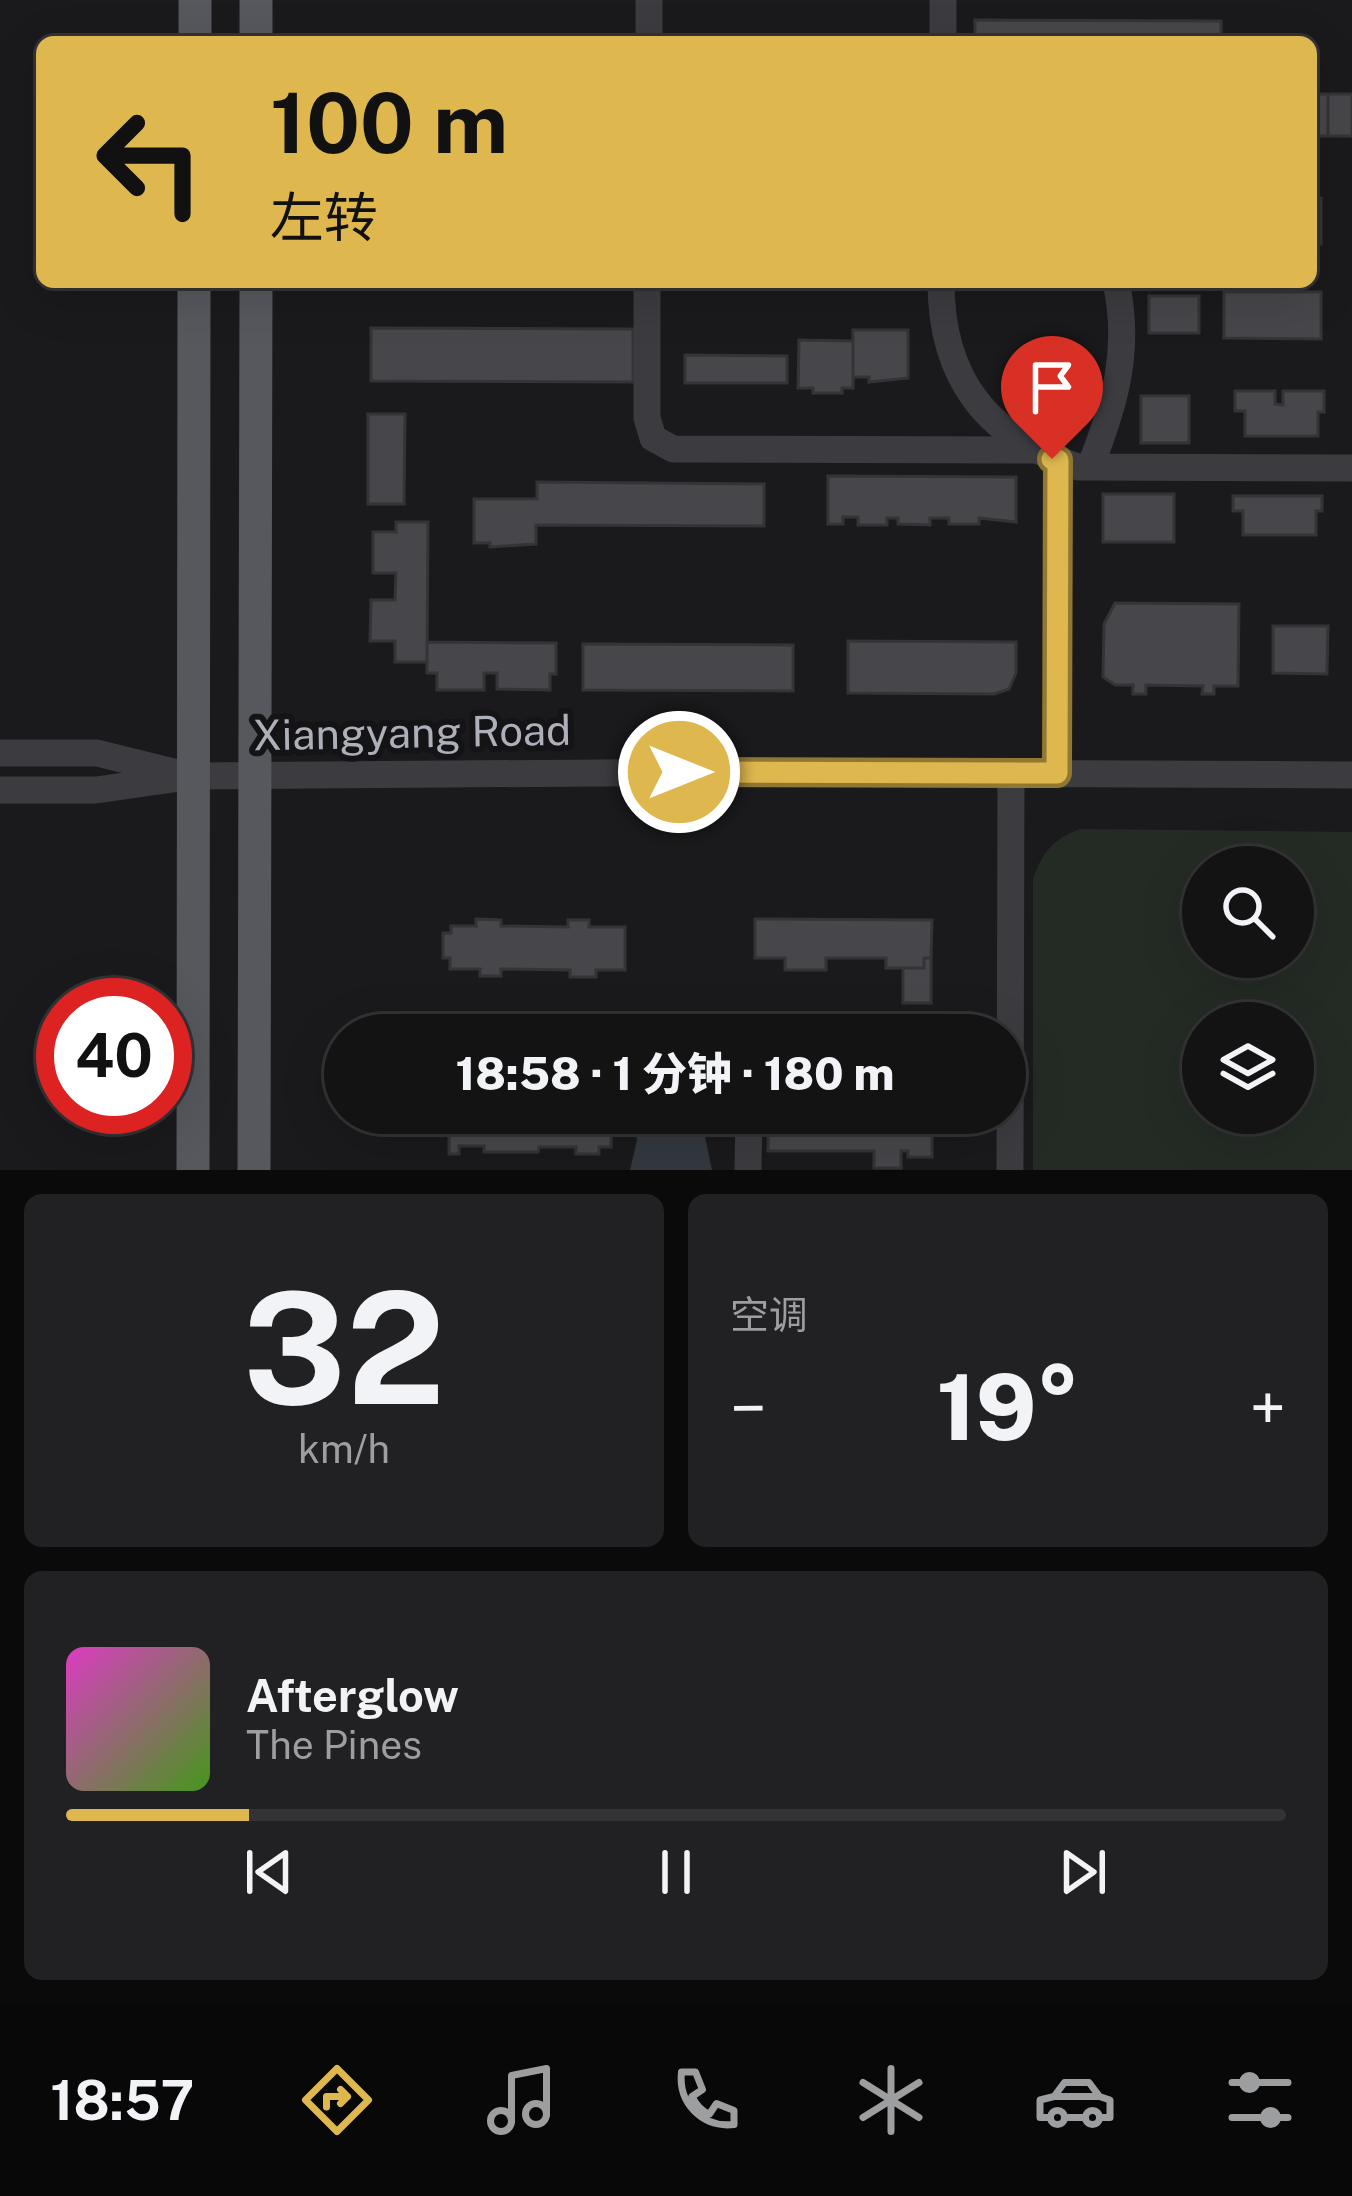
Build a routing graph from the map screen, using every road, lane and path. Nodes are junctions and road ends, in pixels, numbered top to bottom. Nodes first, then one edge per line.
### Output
1 (195, 0) edge
2 (256, 0) edge
3 (649, 0) edge
4 (943, 0) edge
5 (195, 36) edge
6 (256, 36) edge
7 (649, 36) edge
8 (943, 36) edge
9 (194, 288) edge
10 (256, 288) edge
11 (647, 288) edge
12 (941, 288) edge
13 (1117, 288) edge
14 (1045, 455) junction
15 (1090, 467) junction
16 (1352, 468) edge
17 (0, 753) edge
18 (1011, 773) junction
19 (1057, 773) junction
20 (1352, 775) edge
21 (194, 776) junction
22 (255, 776) junction
23 (0, 790) edge
24 (748, 1134) edge
25 (193, 1170) edge
26 (254, 1170) edge
27 (748, 1170) edge
28 (1010, 1170) edge

1 - 5 main road
2 - 6 main road
3 - 7 street
4 - 8 street
9 - 21 main road
10 - 22 main road
11 - 14 street
12 - 14 street
13 - 15 street
14 - 15 street
14 - 19 street
15 - 16 street
17 - 21 street, Xiangyang Road
18 - 19 street, Xiangyang Road
18 - 22 street, Xiangyang Road
18 - 28 street
19 - 20 street, Xiangyang Road
21 - 22 street, Xiangyang Road
21 - 23 street, Xiangyang Road
21 - 25 main road
22 - 26 main road
24 - 27 street

